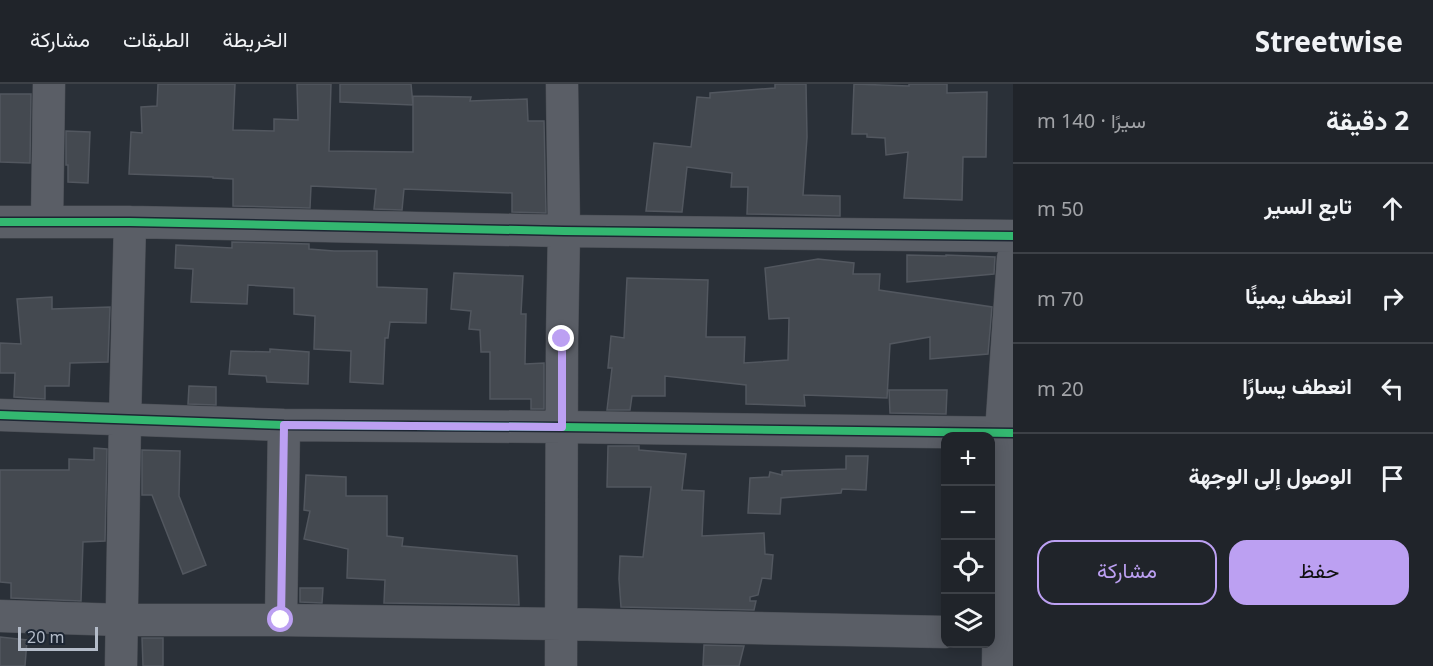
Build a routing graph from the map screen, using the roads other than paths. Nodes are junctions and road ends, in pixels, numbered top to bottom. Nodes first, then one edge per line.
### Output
1 (49, 84) edge
2 (562, 84) edge
3 (0, 222) edge
4 (47, 222) junction
5 (130, 222) junction
6 (564, 231) junction
7 (1013, 236) edge
8 (1013, 258) edge
9 (0, 415) edge
10 (125, 419) junction
11 (284, 425) junction
12 (562, 427) junction
13 (1007, 433) edge
14 (0, 616) edge
15 (122, 620) junction
16 (281, 620) junction
17 (562, 624) junction
18 (941, 632) edge
19 (1001, 633) edge
20 (121, 666) edge
21 (561, 666) edge
22 (998, 666) edge

1 - 4 street
2 - 6 street
3 - 4 street
4 - 5 street
5 - 6 street
5 - 10 street
6 - 7 street
6 - 12 street
8 - 13 street
9 - 10 street
10 - 11 street
10 - 15 street
11 - 12 street
11 - 16 street
12 - 13 street
12 - 17 street
13 - 19 street
14 - 15 street
15 - 16 street
15 - 20 street
16 - 17 street
17 - 18 street
17 - 21 street
19 - 22 street

